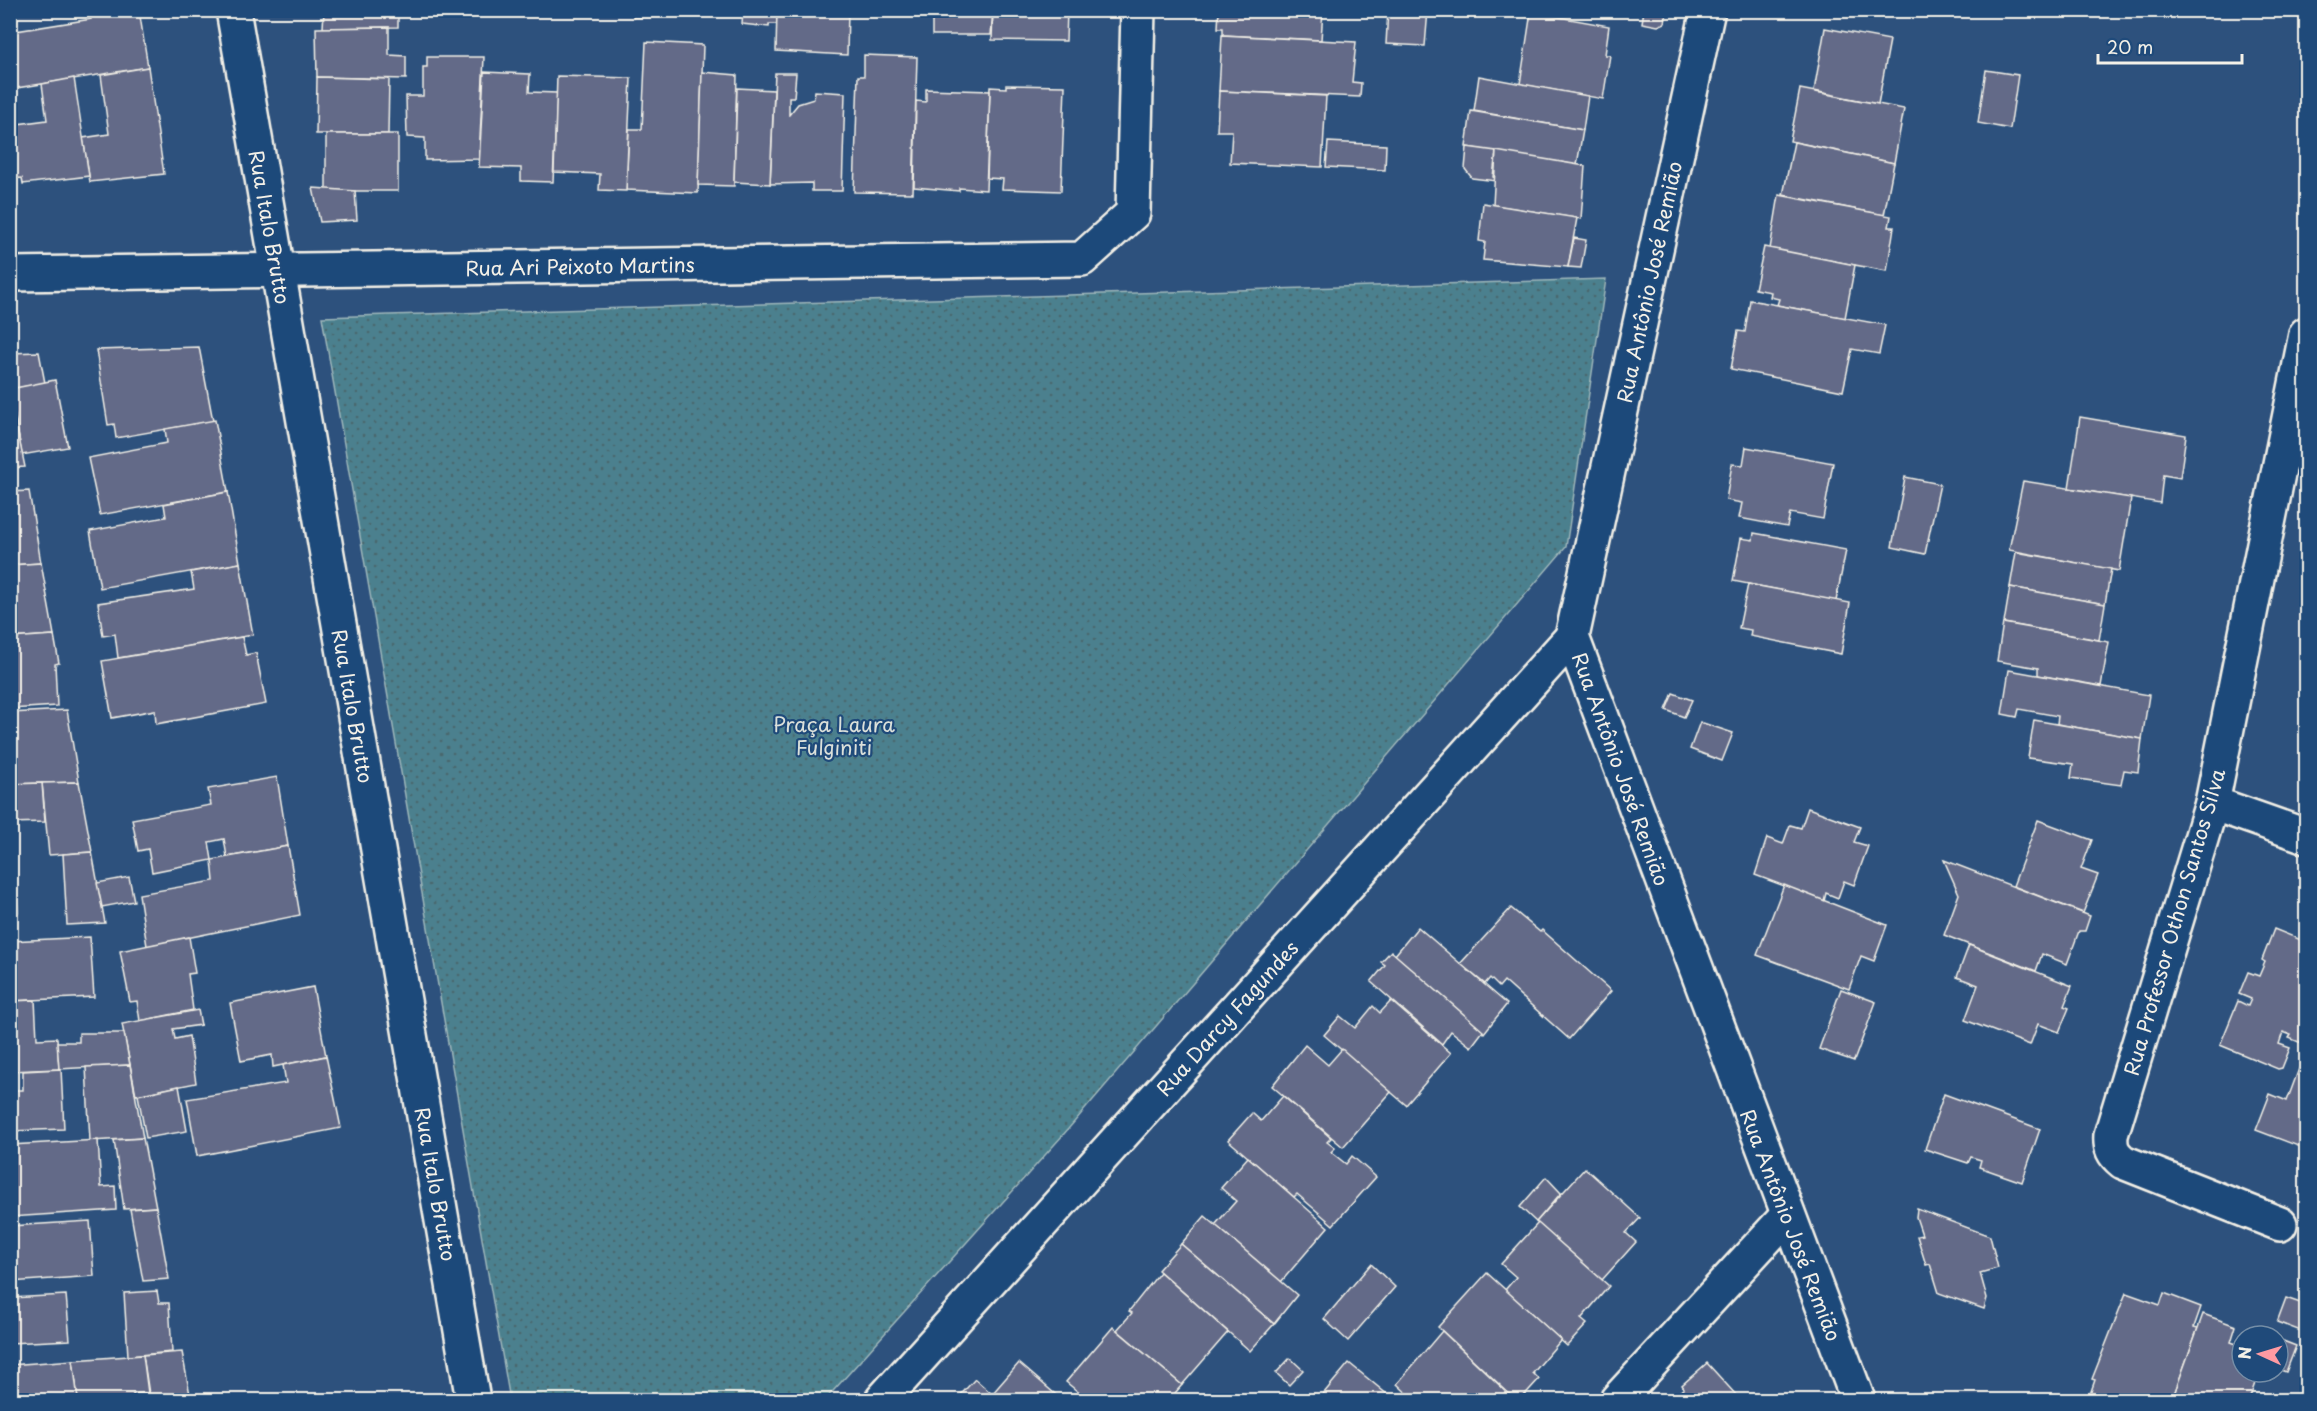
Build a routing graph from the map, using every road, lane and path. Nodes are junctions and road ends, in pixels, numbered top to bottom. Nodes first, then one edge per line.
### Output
1 (233, 10) edge
2 (1138, 10) edge
3 (1708, 10) edge
4 (278, 271) junction
5 (10, 274) edge
6 (2307, 334) edge
7 (1572, 637) junction
8 (2212, 803) junction
9 (2307, 836) edge
10 (1787, 1216) junction
11 (2280, 1224) dead end
12 (474, 1401) edge
13 (882, 1401) edge
14 (1617, 1401) edge
15 (1858, 1401) edge

1 - 4 street, Rua Italo Brutto
2 - 4 street, Rua Ari Peixoto Martins
3 - 7 street, Rua Antônio José Remião
4 - 5 street, Rua Ari Peixoto Martins
4 - 12 street, Rua Italo Brutto
6 - 8 street, Rua Professor Othon Santos Silva
7 - 10 street, Rua Antônio José Remião
7 - 13 street, Rua Darcy Fagundes
8 - 9 street
8 - 11 street, Rua Professor Othon Santos Silva
10 - 14 street
10 - 15 street, Rua Antônio José Remião

